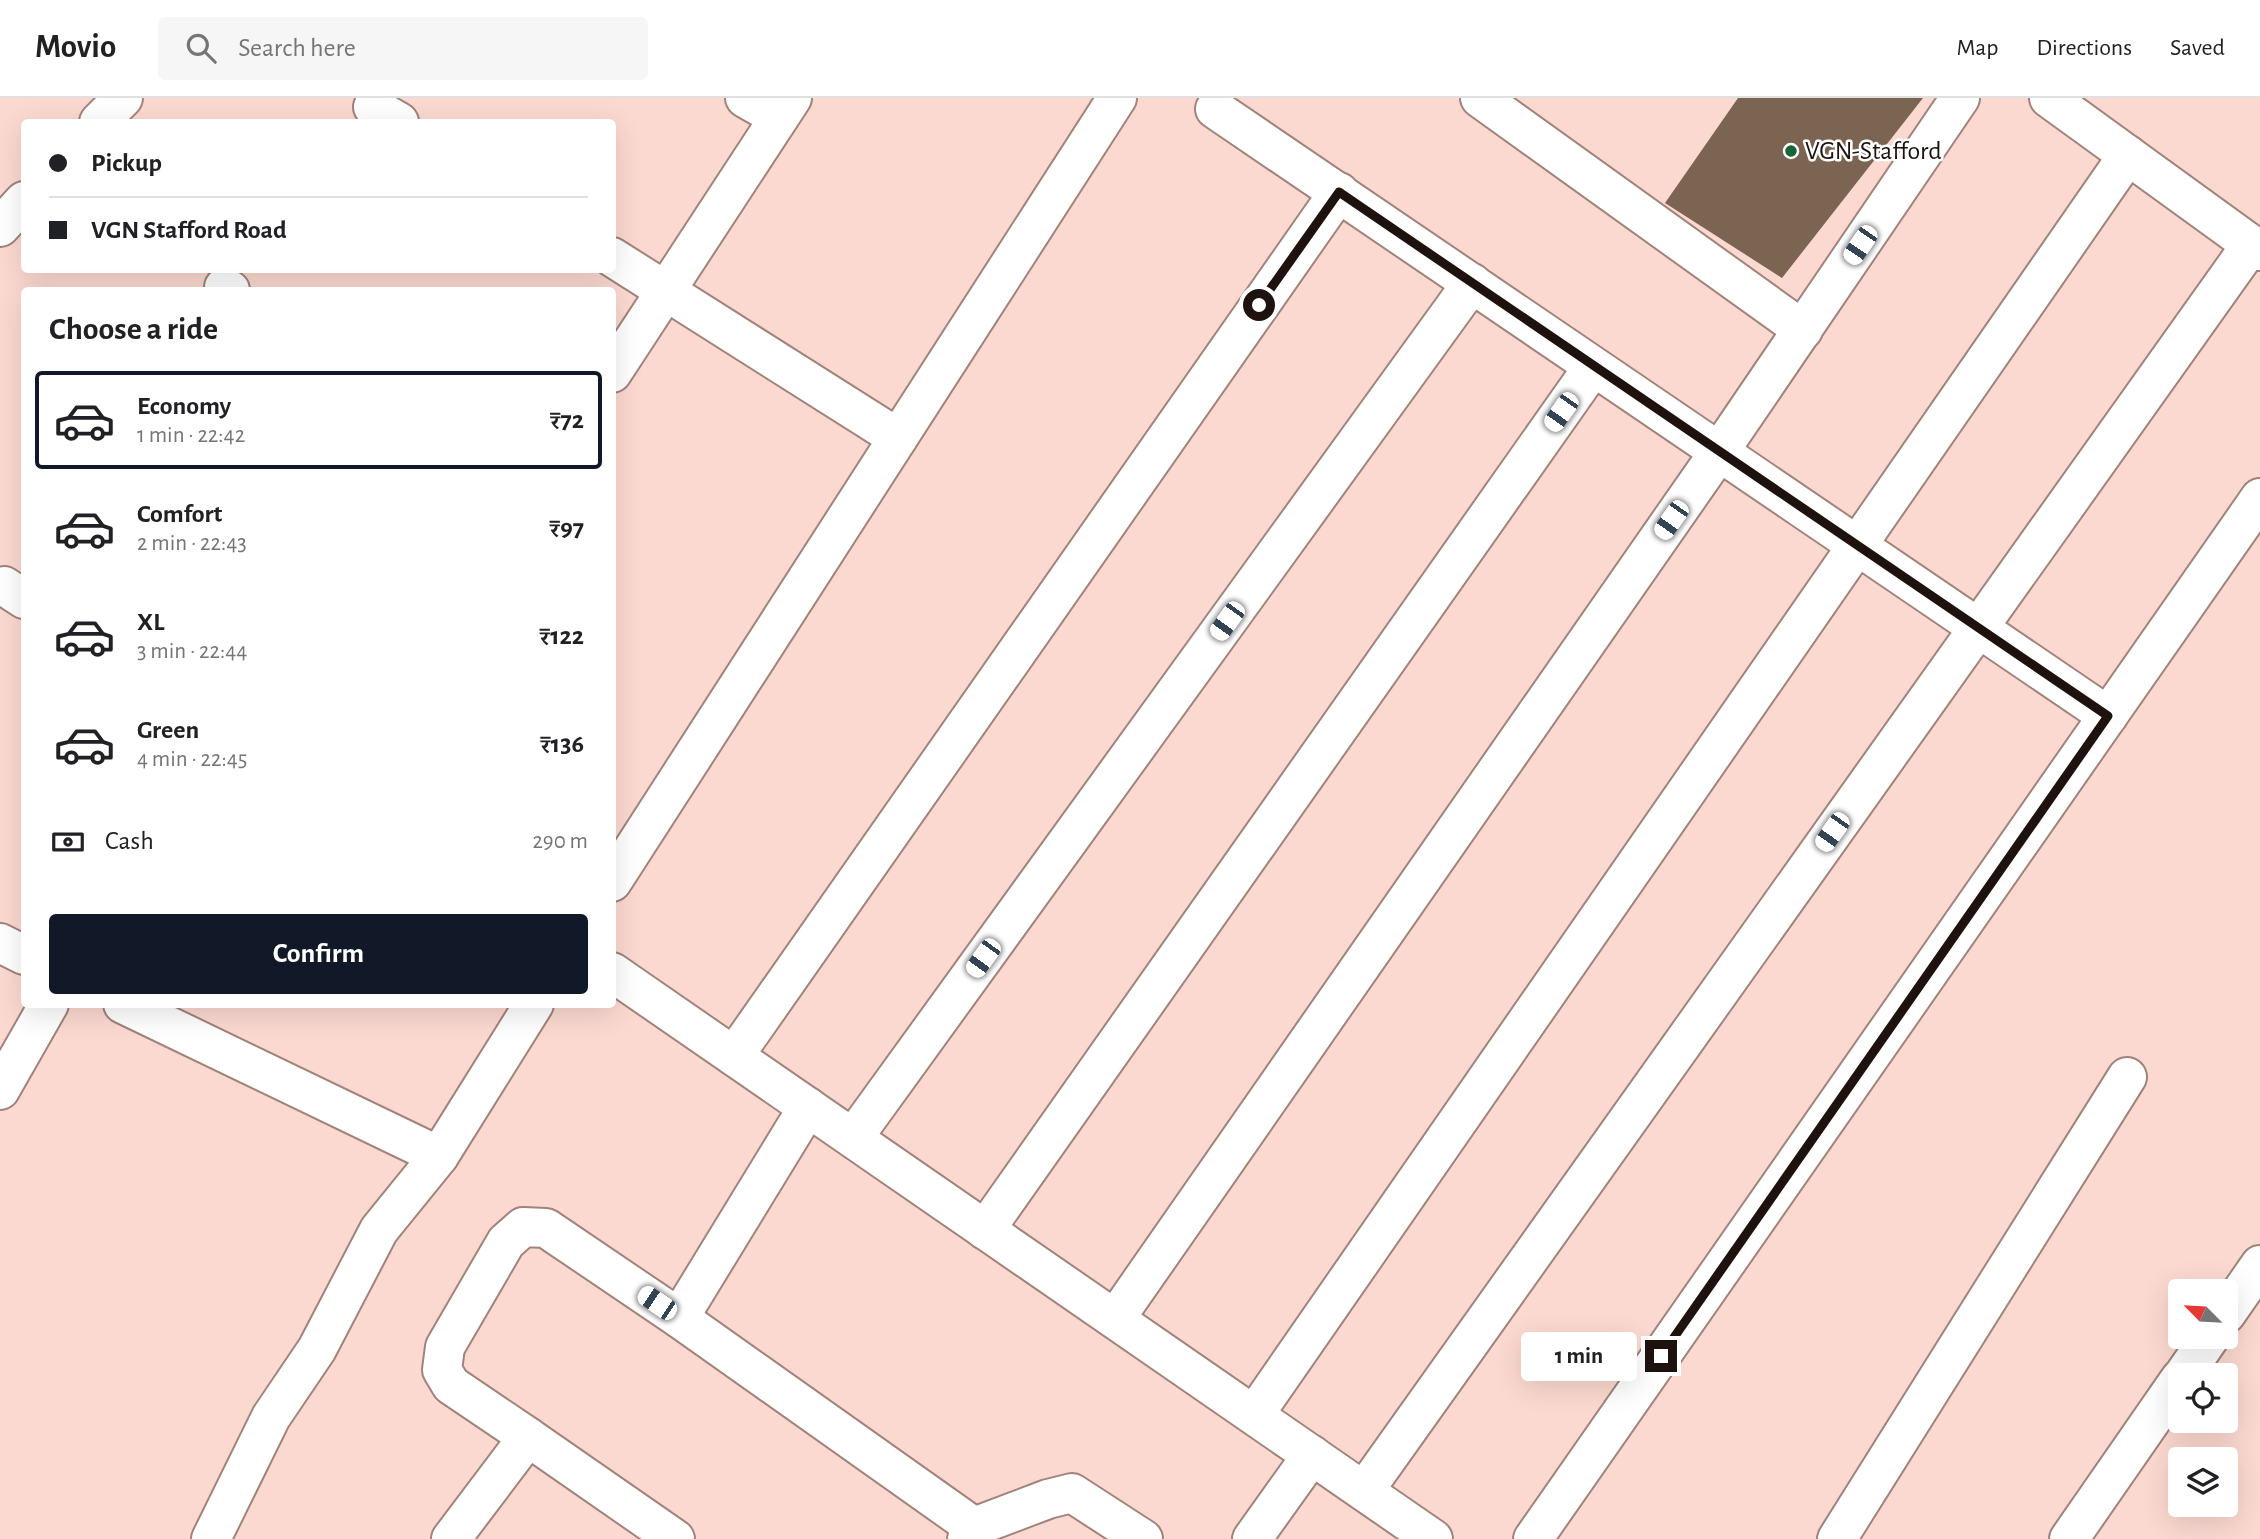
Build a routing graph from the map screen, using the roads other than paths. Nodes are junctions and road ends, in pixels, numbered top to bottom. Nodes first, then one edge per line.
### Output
1 (123, 98) edge
2 (745, 98) edge
3 (1117, 98) edge
4 (1480, 98) edge
5 (1960, 98) edge
6 (2049, 98) edge
7 (785, 108) edge
8 (1215, 109) dead end
9 (102, 119) edge
10 (2128, 155) junction
11 (1339, 192) junction
12 (21, 204) edge
13 (0, 227) edge
14 (2256, 248) edge
15 (616, 259) edge
16 (1472, 283) junction
17 (666, 290) junction
18 (1803, 330) junction
19 (616, 367) edge
20 (1593, 367) junction
21 (898, 438) junction
22 (1719, 452) junction
23 (2260, 498) edge
24 (1857, 546) junction
25 (1978, 627) junction
26 (2108, 716) junction
27 (616, 877) edge
28 (0, 943) edge
29 (21, 954) edge
30 (616, 975) edge
31 (47, 1008) edge
32 (131, 1008) edge
33 (532, 1008) edge
34 (734, 1056) junction
35 (2127, 1077) dead end
36 (0, 1090) edge
37 (808, 1107) junction
38 (853, 1138) junction
39 (439, 1156) junction
40 (985, 1230) junction
41 (2260, 1265) edge
42 (2238, 1297) edge
43 (679, 1318) junction
44 (1115, 1319) junction
45 (2168, 1397) edge
46 (1254, 1415) junction
47 (528, 1437) junction
48 (1312, 1455) junction
49 (1364, 1491) junction
50 (970, 1533) edge
51 (211, 1539) edge
52 (451, 1539) edge
53 (675, 1539) edge
54 (1143, 1539) edge
55 (1252, 1539) edge
56 (1433, 1539) edge
57 (1533, 1539) edge
58 (1837, 1539) edge
59 (2069, 1539) edge

1 - 9 street
2 - 7 street
3 - 21 street
4 - 18 street
5 - 18 street
6 - 10 street
7 - 17 street
8 - 11 street
10 - 14 street
10 - 24 street
11 - 16 street
11 - 34 street
12 - 13 street
14 - 25 street
15 - 17 street
16 - 20 street
16 - 38 street
17 - 19 street
17 - 21 street
18 - 22 street
20 - 22 street
20 - 40 street
21 - 27 street
22 - 24 street
22 - 44 street
23 - 26 street
24 - 25 street
24 - 46 street
25 - 26 street
25 - 49 street
26 - 57 street
28 - 29 street
30 - 34 street
31 - 36 street
32 - 39 street
33 - 39 street
34 - 37 street
35 - 58 street
37 - 38 street
37 - 43 street
38 - 40 street
39 - 51 street
40 - 44 street
41 - 42 street
43 - 47 street
43 - 50 street
44 - 46 street
45 - 59 street
46 - 48 street
47 - 52 street
47 - 53 street
48 - 49 street
48 - 55 street
49 - 56 street
50 - 54 street

